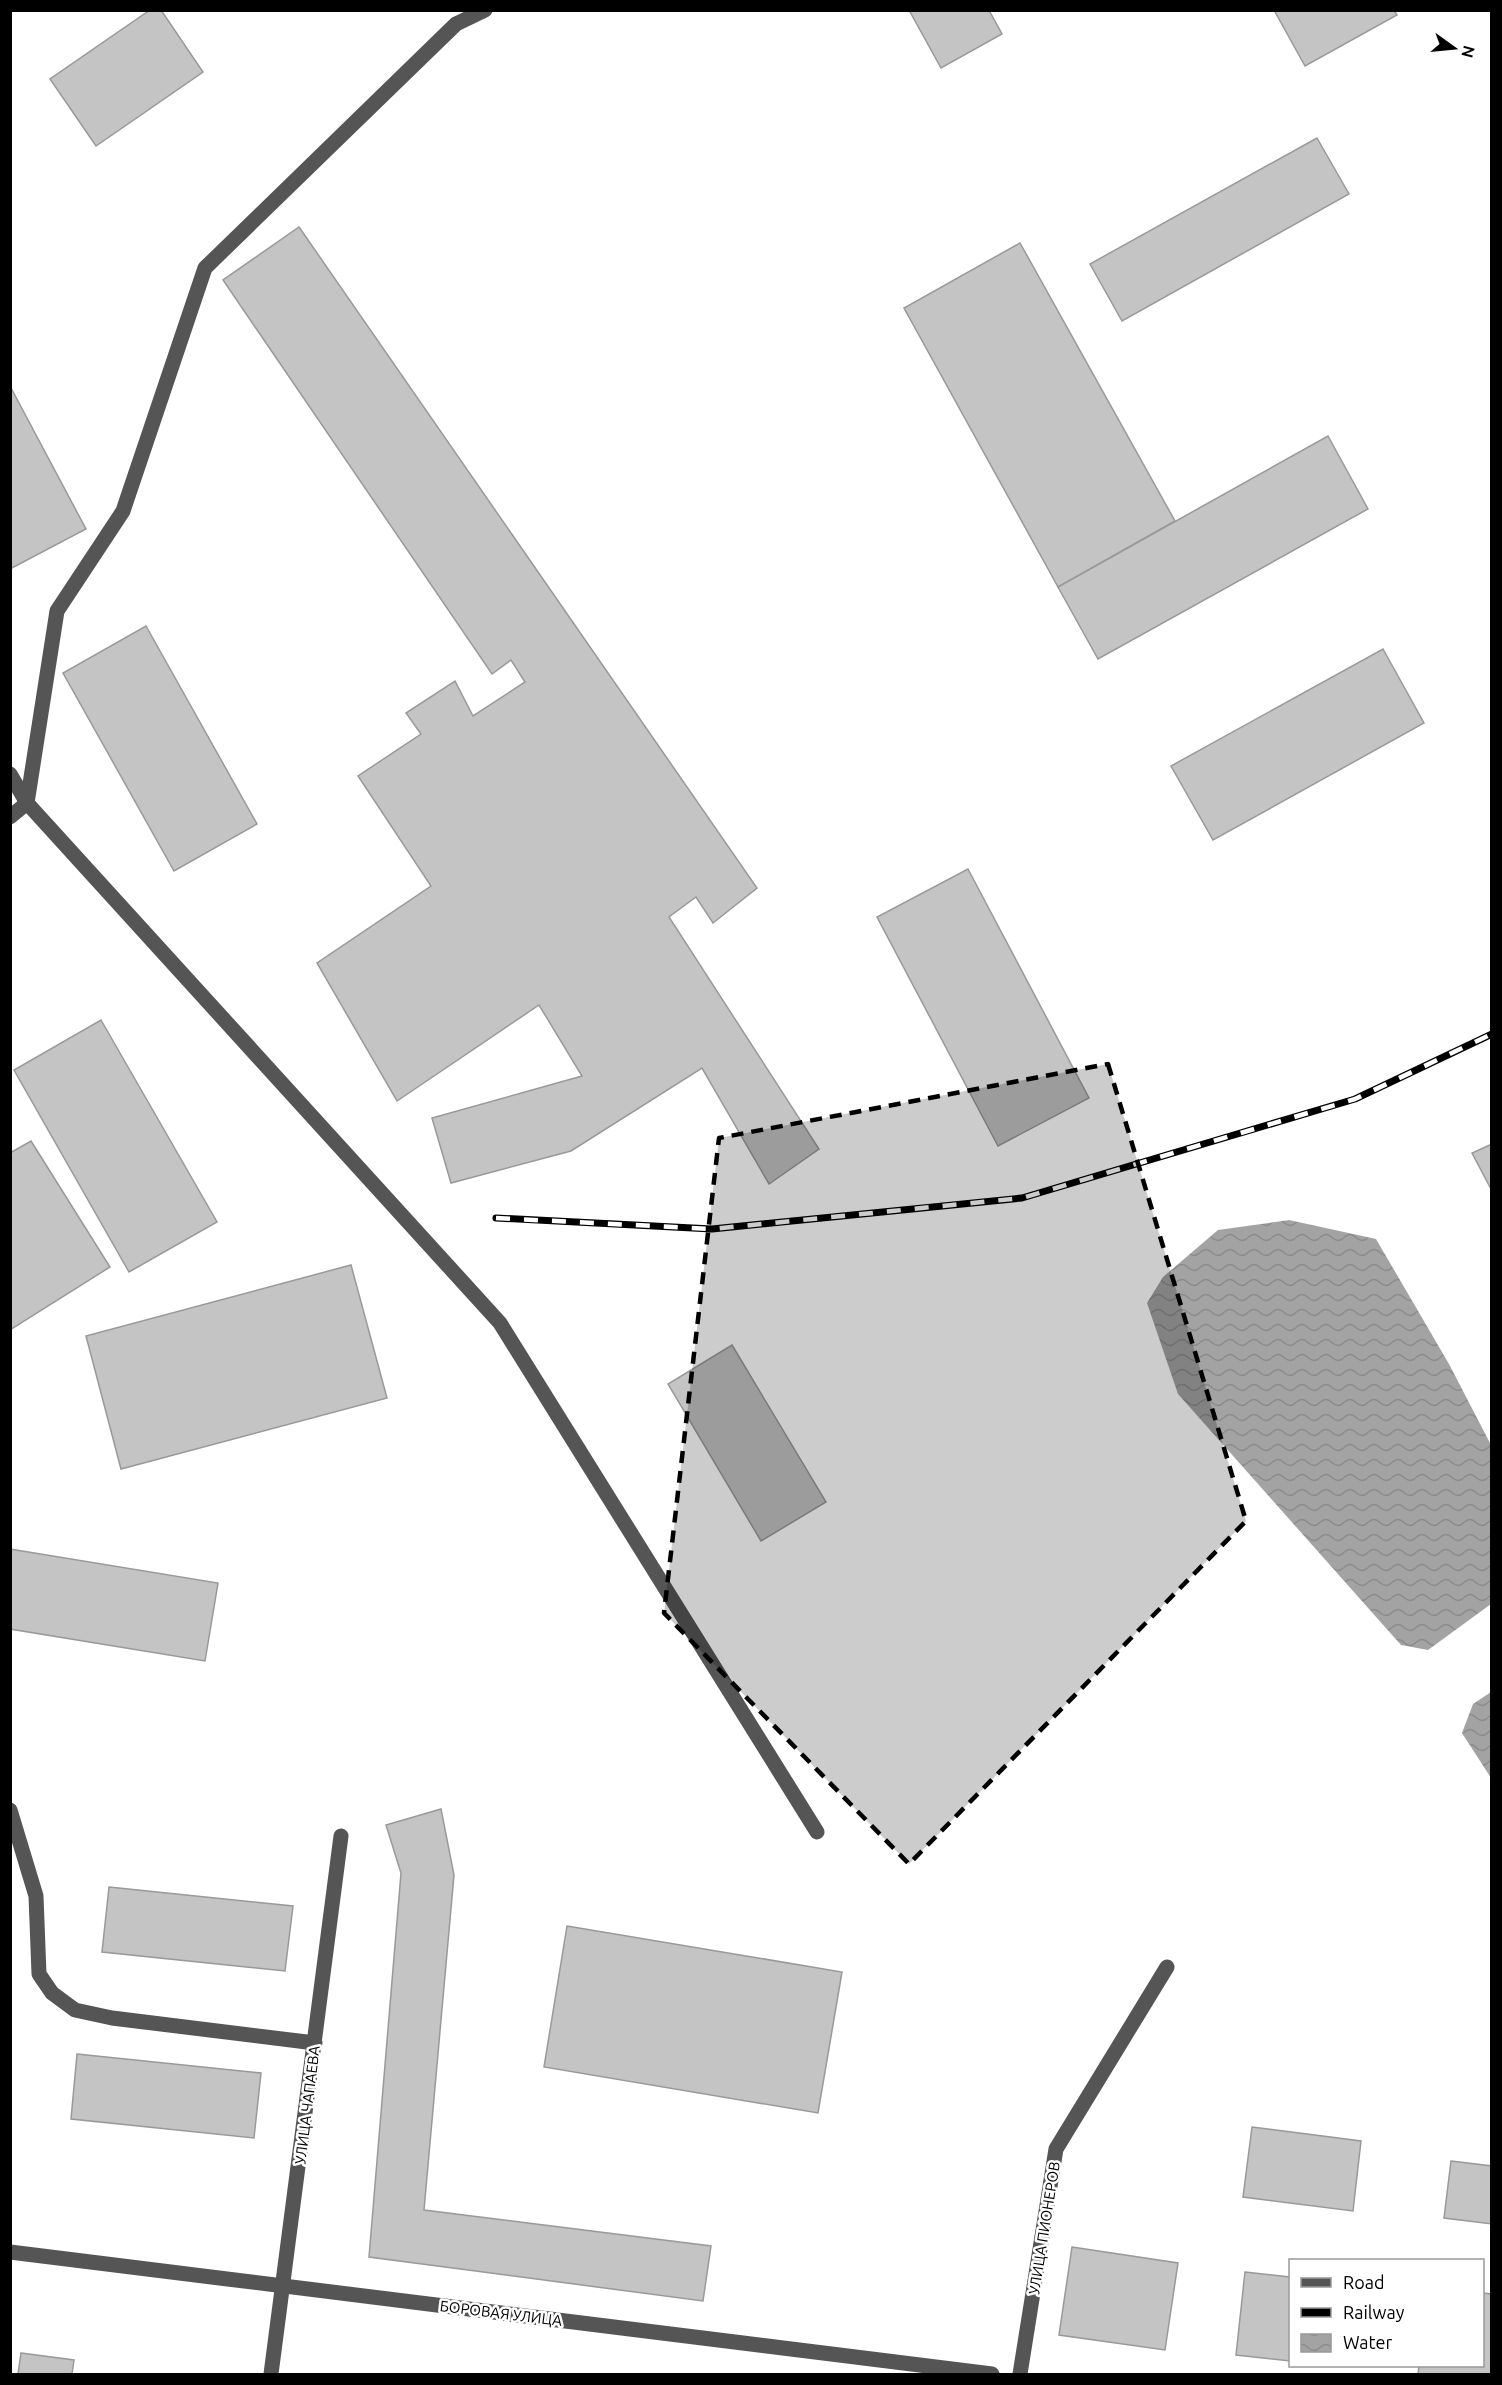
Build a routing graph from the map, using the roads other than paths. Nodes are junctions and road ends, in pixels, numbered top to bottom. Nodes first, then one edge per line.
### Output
1 (484, 10) edge
2 (454, 17) edge
3 (10, 774) edge
4 (27, 803) junction
5 (10, 817) edge
6 (10, 1810) edge
7 (817, 1832) dead end
8 (341, 1836) dead end
9 (1167, 1967) dead end
10 (315, 2043) junction
11 (10, 2252) edge
12 (283, 2286) junction
13 (271, 2374) edge
14 (992, 2374) edge
15 (1020, 2374) edge

1 - 2 street
2 - 4 street
3 - 4 street
4 - 5 street
4 - 7 street
6 - 10 street
8 - 10 street, УЛИЦА ЧАПАЕВА
9 - 15 street, УЛИЦА ПИОНЕРОВ
10 - 12 street, УЛИЦА ЧАПАЕВА
11 - 12 street, БОРОВАЯ УЛИЦА
12 - 13 street, УЛИЦА ЧАПАЕВА
12 - 14 street, БОРОВАЯ УЛИЦА

